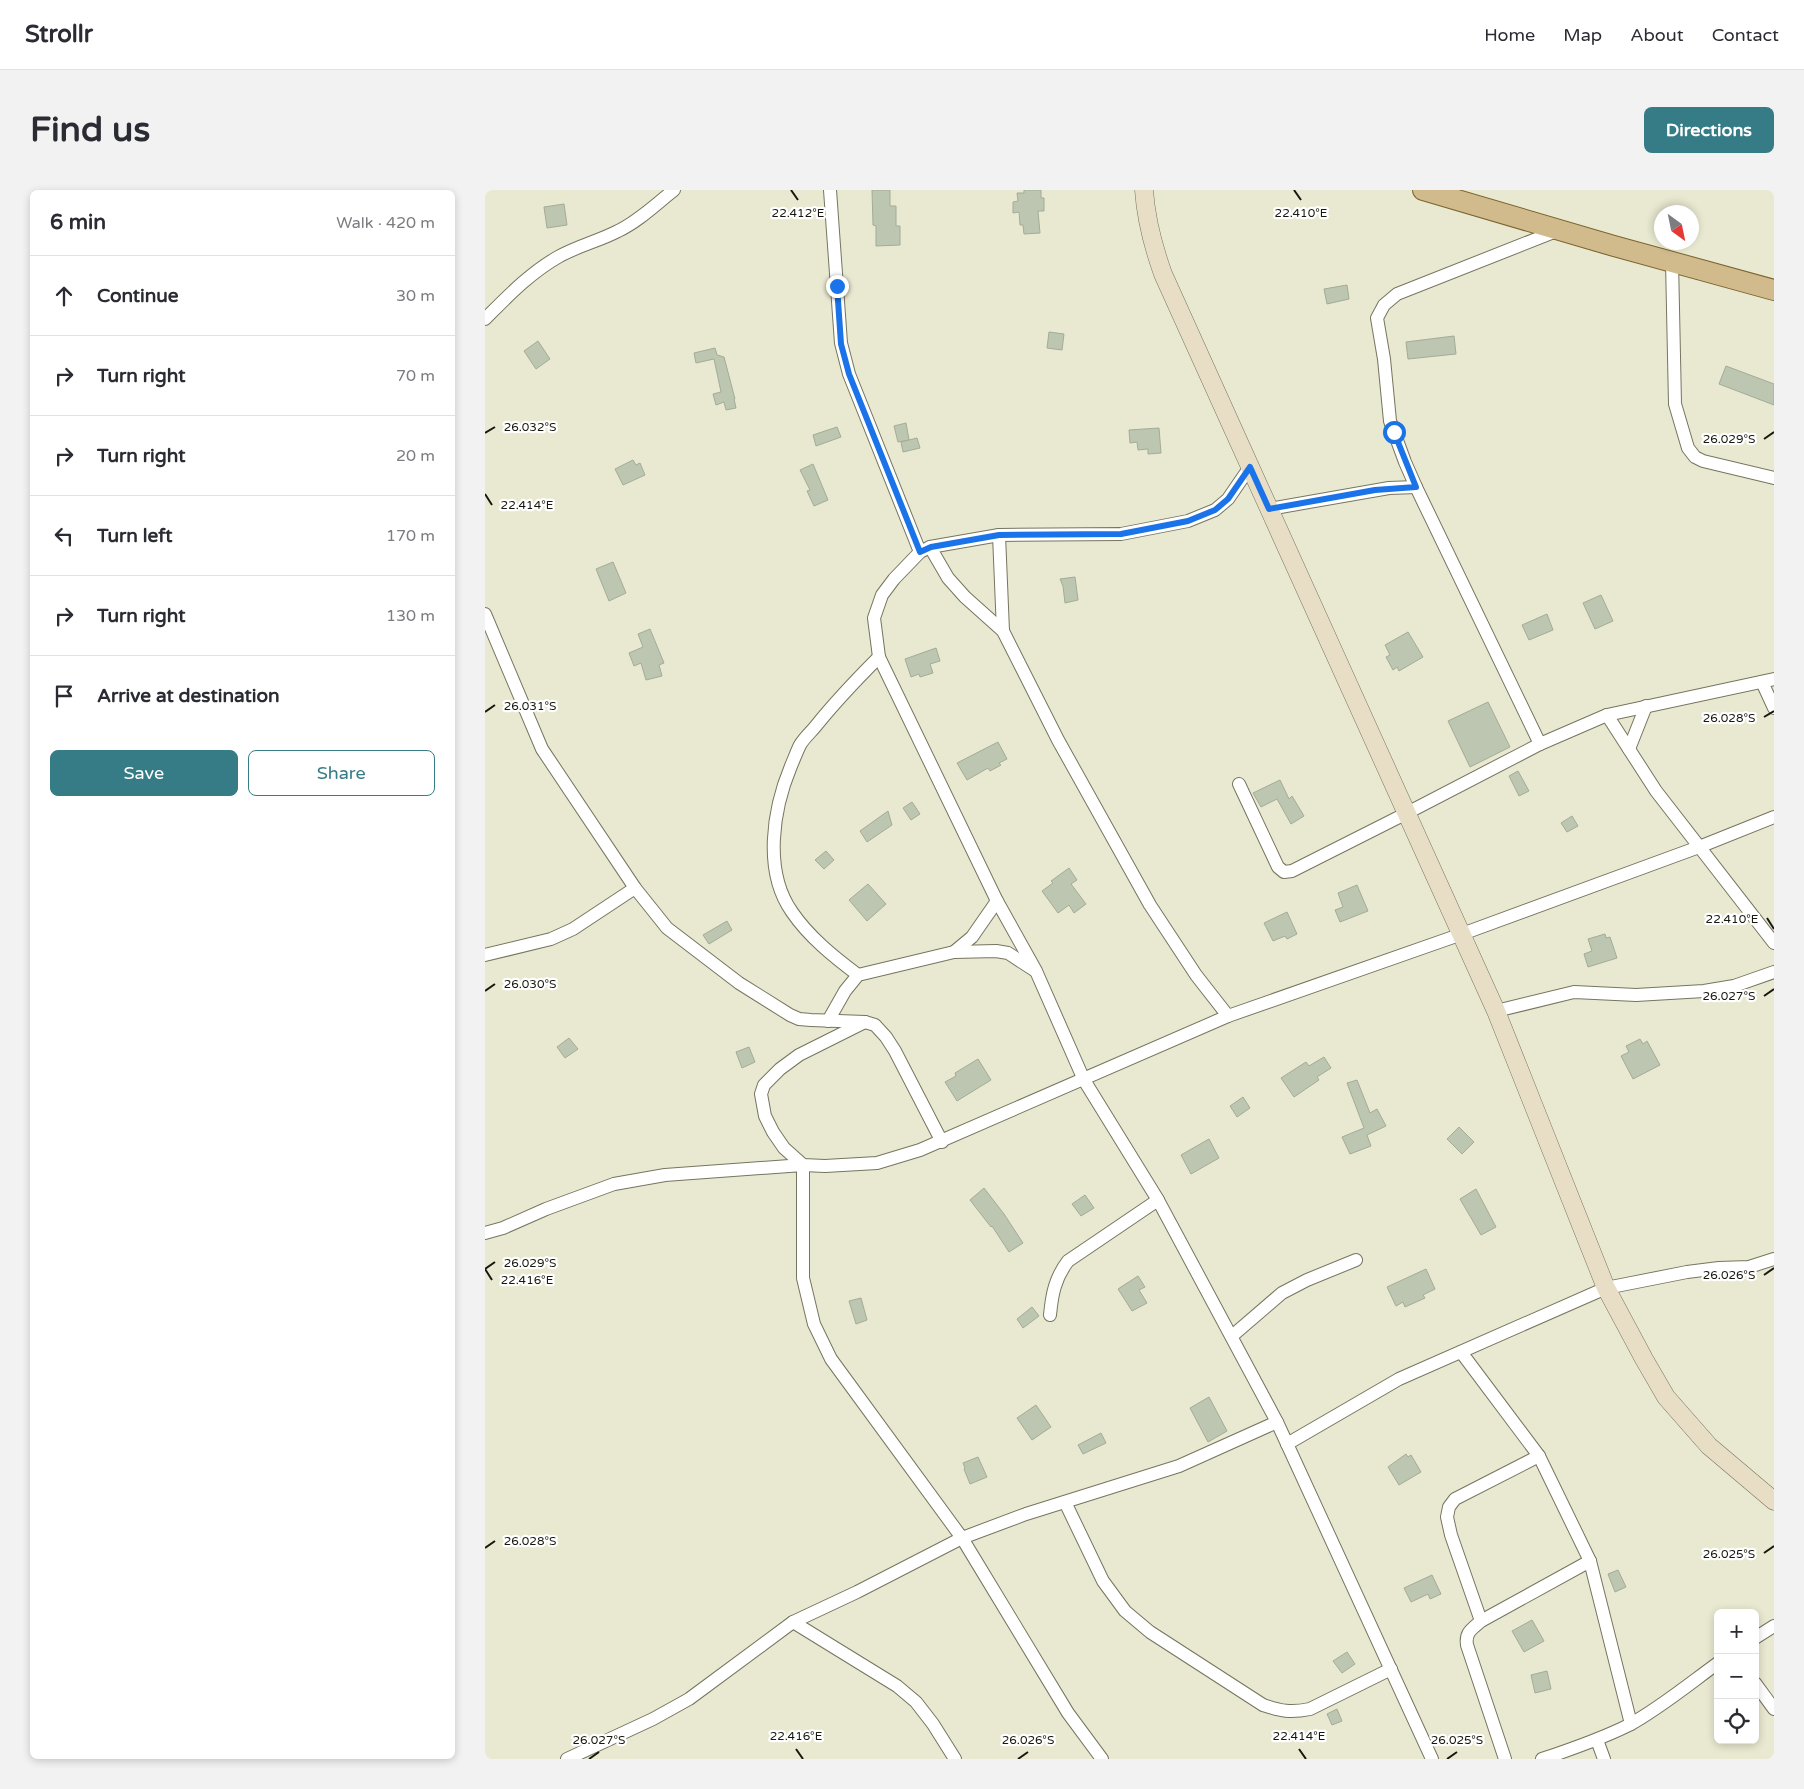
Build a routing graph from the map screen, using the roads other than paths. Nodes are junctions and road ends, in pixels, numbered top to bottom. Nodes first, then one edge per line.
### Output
1 (674, 190) edge
2 (829, 190) edge
3 (1144, 190) edge
4 (1423, 190) edge
5 (1559, 230) junction
6 (1672, 261) junction
7 (1774, 290) edge
8 (485, 319) edge
9 (1250, 467) junction
10 (1774, 478) edge
11 (1416, 487) junction
12 (1269, 509) junction
13 (999, 535) junction
14 (925, 550) junction
15 (485, 614) edge
16 (1003, 631) junction
17 (879, 657) junction
18 (1768, 680) edge
19 (1646, 706) junction
20 (1774, 708) edge
21 (1607, 716) junction
22 (1540, 744) junction
23 (1629, 749) junction
24 (1239, 784) dead end
25 (1407, 813) junction
26 (1774, 817) edge
27 (1699, 847) junction
28 (635, 888) junction
29 (997, 901) junction
30 (1462, 934) junction
31 (1774, 943) edge
32 (954, 952) junction
33 (485, 955) edge
34 (1036, 971) junction
35 (1774, 972) edge
36 (858, 975) junction
37 (1496, 1011) junction
38 (1227, 1016) junction
39 (828, 1021) junction
40 (865, 1022) junction
41 (1084, 1080) junction
42 (942, 1142) junction
43 (803, 1165) junction
44 (1158, 1200) junction
45 (485, 1233) edge
46 (1774, 1259) edge
47 (1356, 1260) dead end
48 (1606, 1288) junction
49 (1050, 1315) dead end
50 (1232, 1336) junction
51 (1461, 1352) junction
52 (1277, 1422) junction
53 (1287, 1444) junction
54 (1539, 1456) junction
55 (1774, 1501) edge
56 (1065, 1502) junction
57 (962, 1538) junction
58 (1590, 1561) junction
59 (1481, 1621) junction
60 (793, 1622) junction
61 (1774, 1626) edge
62 (1759, 1635) edge
63 (1714, 1666) edge
64 (1391, 1669) junction
65 (1759, 1688) edge
66 (1774, 1709) edge
67 (1631, 1724) junction
68 (1597, 1740) junction
69 (1430, 1758) edge
70 (567, 1759) edge
71 (955, 1759) edge
72 (1102, 1759) edge
73 (1505, 1759) edge
74 (1542, 1759) edge
75 (1604, 1759) edge

1 - 8 street
2 - 14 street
3 - 9 street
4 - 5 main road
5 - 6 main road
5 - 11 street
6 - 7 main road
6 - 10 street
9 - 12 street
9 - 13 street
11 - 12 street
11 - 22 street
12 - 25 street
13 - 14 street
13 - 16 street
14 - 16 street
14 - 17 street
15 - 28 street
16 - 38 street
17 - 29 street
17 - 36 street
18 - 19 street
18 - 20 street
19 - 21 street
19 - 23 street
21 - 22 street
21 - 23 street
22 - 25 street
23 - 27 street
24 - 25 street
25 - 30 street
26 - 27 street
27 - 30 street
27 - 31 street
28 - 33 street
28 - 39 street
29 - 32 street
29 - 34 street
30 - 37 street
30 - 38 street
32 - 34 street
32 - 36 street
34 - 41 street
35 - 37 street
36 - 39 street
37 - 48 street
38 - 41 street
39 - 40 street
40 - 42 street
40 - 43 street
41 - 42 street
41 - 44 street
42 - 43 street
43 - 45 street
43 - 57 street
44 - 49 street
44 - 50 street
46 - 48 street
47 - 50 street
48 - 51 street
48 - 55 street
50 - 52 street
51 - 53 street
51 - 54 street
52 - 53 street
52 - 56 street
53 - 64 street
54 - 58 street
54 - 59 street
56 - 57 street
56 - 64 street
57 - 60 street
57 - 72 street
58 - 59 street
58 - 67 street
59 - 73 street
60 - 70 street
60 - 71 street
61 - 62 street
63 - 67 street
64 - 69 street
65 - 66 street
67 - 68 street
68 - 74 street
68 - 75 street

